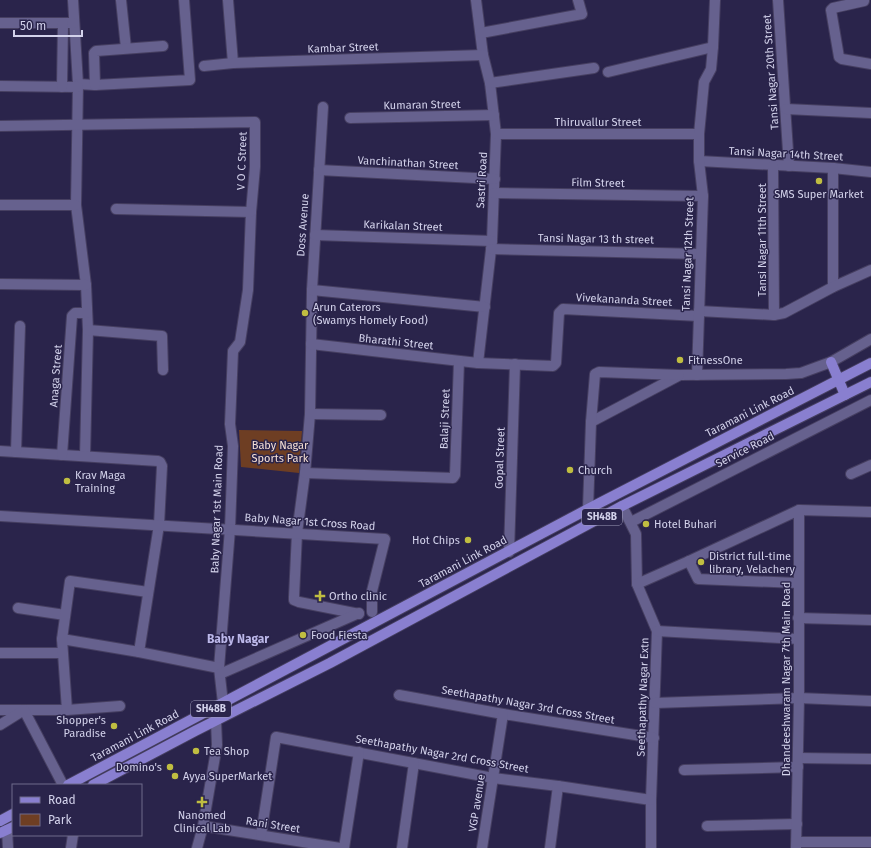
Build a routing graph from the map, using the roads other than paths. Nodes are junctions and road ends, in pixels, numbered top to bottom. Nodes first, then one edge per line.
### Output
1 (73, 0) edge
2 (121, 0) edge
3 (184, 0) edge
4 (228, 0) edge
5 (578, 0) edge
6 (714, 0) edge
7 (778, 0) edge
8 (479, 1) edge
9 (864, 1) dead end
10 (0, 23) edge
11 (63, 23) junction
12 (74, 23) junction
13 (481, 33) junction
14 (164, 46) dead end
15 (713, 47) junction
16 (126, 48) junction
17 (483, 55) junction
18 (233, 63) junction
19 (871, 64) edge
20 (204, 66) dead end
21 (594, 68) dead end
22 (608, 72) dead end
23 (490, 83) junction
24 (95, 85) junction
25 (0, 86) edge
26 (78, 86) junction
27 (62, 87) junction
28 (323, 107) dead end
29 (786, 108) junction
30 (871, 113) edge
31 (494, 115) junction
32 (350, 118) dead end
33 (78, 124) junction
34 (0, 126) edge
35 (496, 134) junction
36 (699, 134) junction
37 (699, 161) junction
38 (774, 166) junction
39 (789, 166) junction
40 (833, 168) junction
41 (319, 170) junction
42 (871, 172) edge
43 (495, 179) junction
44 (494, 193) junction
45 (703, 196) junction
46 (0, 205) edge
47 (76, 205) junction
48 (116, 208) dead end
49 (250, 212) junction
50 (314, 235) junction
51 (491, 245) junction
52 (701, 254) junction
53 (871, 270) edge
54 (0, 284) edge
55 (86, 285) junction
56 (833, 287) junction
57 (312, 290) junction
58 (485, 307) junction
59 (87, 313) junction
60 (699, 314) junction
61 (774, 315) junction
62 (20, 326) dead end
63 (88, 330) junction
64 (871, 339) edge
65 (311, 344) junction
66 (233, 351) joint
67 (459, 361) junction
68 (831, 362) junction
69 (478, 363) junction
70 (871, 363) edge
71 (515, 364) junction
72 (162, 370) dead end
73 (680, 375) junction
74 (697, 375) junction
75 (839, 380) junction
76 (868, 383) edge
77 (845, 395) junction
78 (871, 400) edge
79 (310, 414) junction
80 (381, 415) dead end
81 (591, 422) junction
82 (0, 451) edge
83 (16, 452) junction
84 (62, 455) junction
85 (85, 456) junction
86 (871, 465) edge
87 (305, 473) junction
88 (851, 474) dead end
89 (622, 506) junction
90 (588, 509) junction
91 (799, 510) junction
92 (871, 512) edge
93 (0, 516) edge
94 (631, 522) junction
95 (159, 525) junction
96 (230, 529) junction
97 (297, 533) junction
98 (509, 552) junction
99 (690, 561) junction
100 (798, 583) junction
101 (637, 584) junction
102 (148, 592) junction
103 (18, 608) dead end
104 (372, 612) junction
105 (359, 614) junction
106 (65, 615) junction
107 (798, 618) junction
108 (379, 620) junction
109 (871, 620) edge
110 (657, 631) junction
111 (354, 632) junction
112 (62, 639) junction
113 (799, 639) junction
114 (362, 645) junction
115 (139, 652) junction
116 (0, 653) edge
117 (62, 653) junction
118 (219, 671) junction
119 (399, 695) dead end
120 (799, 698) junction
121 (871, 701) edge
122 (223, 703) junction
123 (655, 703) junction
124 (120, 706) dead end
125 (0, 710) edge
126 (24, 710) junction
127 (66, 710) junction
128 (503, 714) junction
129 (216, 721) junction
130 (0, 725) edge
131 (654, 738) junction
132 (359, 752) junction
133 (871, 759) edge
134 (798, 762) junction
135 (414, 763) junction
136 (684, 770) dead end
137 (493, 778) junction
138 (108, 781) edge
139 (62, 784) edge
140 (70, 784) edge
141 (96, 784) edge
142 (558, 786) junction
143 (651, 800) junction
144 (12, 814) edge
145 (1, 820) edge
146 (797, 824) junction
147 (203, 826) junction
148 (706, 826) dead end
149 (7, 830) edge
150 (261, 835) junction
151 (73, 836) edge
152 (871, 842) edge
153 (796, 845) edge
154 (8, 848) edge
155 (71, 848) edge
156 (197, 848) edge
157 (340, 848) edge
158 (344, 848) edge
159 (402, 848) edge
160 (482, 848) edge
161 (550, 848) edge
162 (651, 848) edge

1 - 12 street
2 - 16 street
3 - 24 street
4 - 18 street
5 - 13 street
6 - 15 street, Tansi Nagar 12th Street
7 - 29 street, Tansi Nagar 20th Street
8 - 13 street, Sastri Road
9 - 19 street
10 - 11 street
11 - 12 street
11 - 27 street
12 - 26 street
13 - 17 street, Sastri Road
14 - 16 street
15 - 22 street
15 - 36 street, Tansi Nagar 12th Street
16 - 24 street
17 - 18 street, Kambar Street
17 - 23 street, Sastri Road
18 - 20 street, Kambar Street
21 - 23 street
23 - 31 street, Sastri Road
24 - 26 street
25 - 27 street
26 - 27 street
26 - 33 street
28 - 41 street, Doss Avenue
29 - 30 street
29 - 39 street, Tansi Nagar 20th Street
31 - 32 street, Kumaran Street
31 - 35 street, Sastri Road
33 - 34 street
33 - 47 street
33 - 49 street, V O C Street
35 - 36 street, Thiruvallur Street
35 - 43 street, Sastri Road
36 - 37 street, Tansi Nagar 12th Street
37 - 38 street, Tansi Nagar 14th Street
37 - 45 street, Tansi Nagar 12th Street
38 - 39 street, Tansi Nagar 14th Street
38 - 61 street, Tansi Nagar 11th Street
39 - 40 street, Tansi Nagar 14th Street
40 - 42 street, Tansi Nagar 14th Street
40 - 56 street
41 - 43 street, Vanchinathan Street
41 - 50 street, Doss Avenue
43 - 44 street, Sastri Road
44 - 45 street, Film Street
44 - 51 street, Sastri Road
45 - 52 street, Tansi Nagar 12th Street
46 - 47 street
47 - 55 street
48 - 49 street
49 - 66 street, V O C Street
50 - 51 street, Karikalan Street
50 - 57 street, Doss Avenue
51 - 52 street, Tansi Nagar 13 th street
51 - 58 street, Sastri Road
52 - 60 street, Tansi Nagar 12th Street
53 - 56 street
54 - 55 street
55 - 59 street
56 - 61 street
57 - 58 street
57 - 65 street, Doss Avenue
58 - 69 street, Sastri Road
59 - 63 street
59 - 84 street, Anaga Street
60 - 61 street
60 - 71 street, Vivekananda Street
60 - 74 street, Tansi Nagar 12th Street
62 - 83 street
63 - 72 street
63 - 85 street
64 - 68 street
65 - 67 street, Bharathi Street
65 - 79 street, Doss Avenue
66 - 96 street, Baby Nagar 1st Main Road
67 - 69 street, Bharathi Street
67 - 87 street, Balaji Street
68 - 74 street
68 - 75 main road
69 - 71 street, Vivekananda Street
70 - 75 main road, Taramani Link Road / SH48B
71 - 98 street, Gopal Street
73 - 74 street
73 - 81 street
73 - 81 street
75 - 77 main road
75 - 90 main road, Taramani Link Road / SH48B
76 - 77 main road, SH48B
76 - 78 street
77 - 89 main road, SH48B
78 - 94 street, Service Road
79 - 80 street
79 - 87 street, Doss Avenue
81 - 90 street
82 - 83 street
83 - 84 street
84 - 85 street
85 - 95 street
86 - 88 street
87 - 97 street, Doss Avenue
89 - 94 street, Seethapathy Nagar Extn
89 - 114 main road, SH48B
90 - 98 main road, Taramani Link Road / SH48B
91 - 92 street
91 - 99 street
91 - 100 street, Dhandeeshwaram Nagar 7th Main Road
93 - 95 street, Baby Nagar 1st Cross Road
94 - 101 street, Seethapathy Nagar Extn
95 - 96 street, Baby Nagar 1st Cross Road
95 - 102 street
96 - 97 street, Baby Nagar 1st Cross Road
96 - 118 street, Baby Nagar 1st Main Road
97 - 104 street, Baby Nagar 1st Cross Road
97 - 105 street, Doss Avenue
98 - 108 main road, Taramani Link Road / SH48B
99 - 100 street
99 - 101 street
100 - 107 street, Dhandeeshwaram Nagar 7th Main Road
101 - 110 street, Seethapathy Nagar Extn
102 - 106 street
102 - 115 street
103 - 106 street
104 - 105 street
104 - 108 street
105 - 118 street
106 - 112 street
107 - 109 street
107 - 113 street, Dhandeeshwaram Nagar 7th Main Road
108 - 111 main road, Taramani Link Road / SH48B
110 - 113 street
110 - 123 street, Seethapathy Nagar Extn
111 - 114 main road
111 - 122 main road, Taramani Link Road / SH48B
112 - 115 street
112 - 117 street
113 - 120 street, Dhandeeshwaram Nagar 7th Main Road
114 - 129 main road, SH48B
115 - 118 street
116 - 117 street
117 - 127 street
118 - 122 street, Baby Nagar 1st Main Road
119 - 128 street, Seethapathy Nagar 3rd Cross Street
120 - 121 street
120 - 123 street
120 - 134 street, Dhandeeshwaram Nagar 7th Main Road
122 - 140 main road, Taramani Link Road / SH48B
123 - 131 street, Seethapathy Nagar Extn
124 - 127 street
125 - 126 street
126 - 127 street
126 - 130 street
126 - 139 street
128 - 131 street, Seethapathy Nagar 3rd Cross Street
128 - 137 street, VGP avenue
129 - 138 main road, SH48B
129 - 147 street
131 - 143 street, Seethapathy Nagar Extn
132 - 135 street, Seethapathy Nagar 2rd Cross Street
132 - 150 street, Seethapathy Nagar 2rd Cross Street
132 - 158 street
133 - 134 street
134 - 136 street
134 - 146 street, Dhandeeshwaram Nagar 7th Main Road
135 - 137 street, Seethapathy Nagar 2rd Cross Street
135 - 159 street
137 - 142 street, Seethapathy Nagar 2rd Cross Street
137 - 160 street, VGP avenue
138 - 141 main road, SH48B
142 - 143 street, Seethapathy Nagar 2rd Cross Street
142 - 161 street
143 - 162 street, Seethapathy Nagar Extn
144 - 145 main road
145 - 149 main road
146 - 148 street
146 - 153 street, Dhandeeshwaram Nagar 7th Main Road
147 - 150 street, Rani Street
147 - 156 street
149 - 154 street
150 - 157 street, Rani Street
151 - 155 street
152 - 153 street

